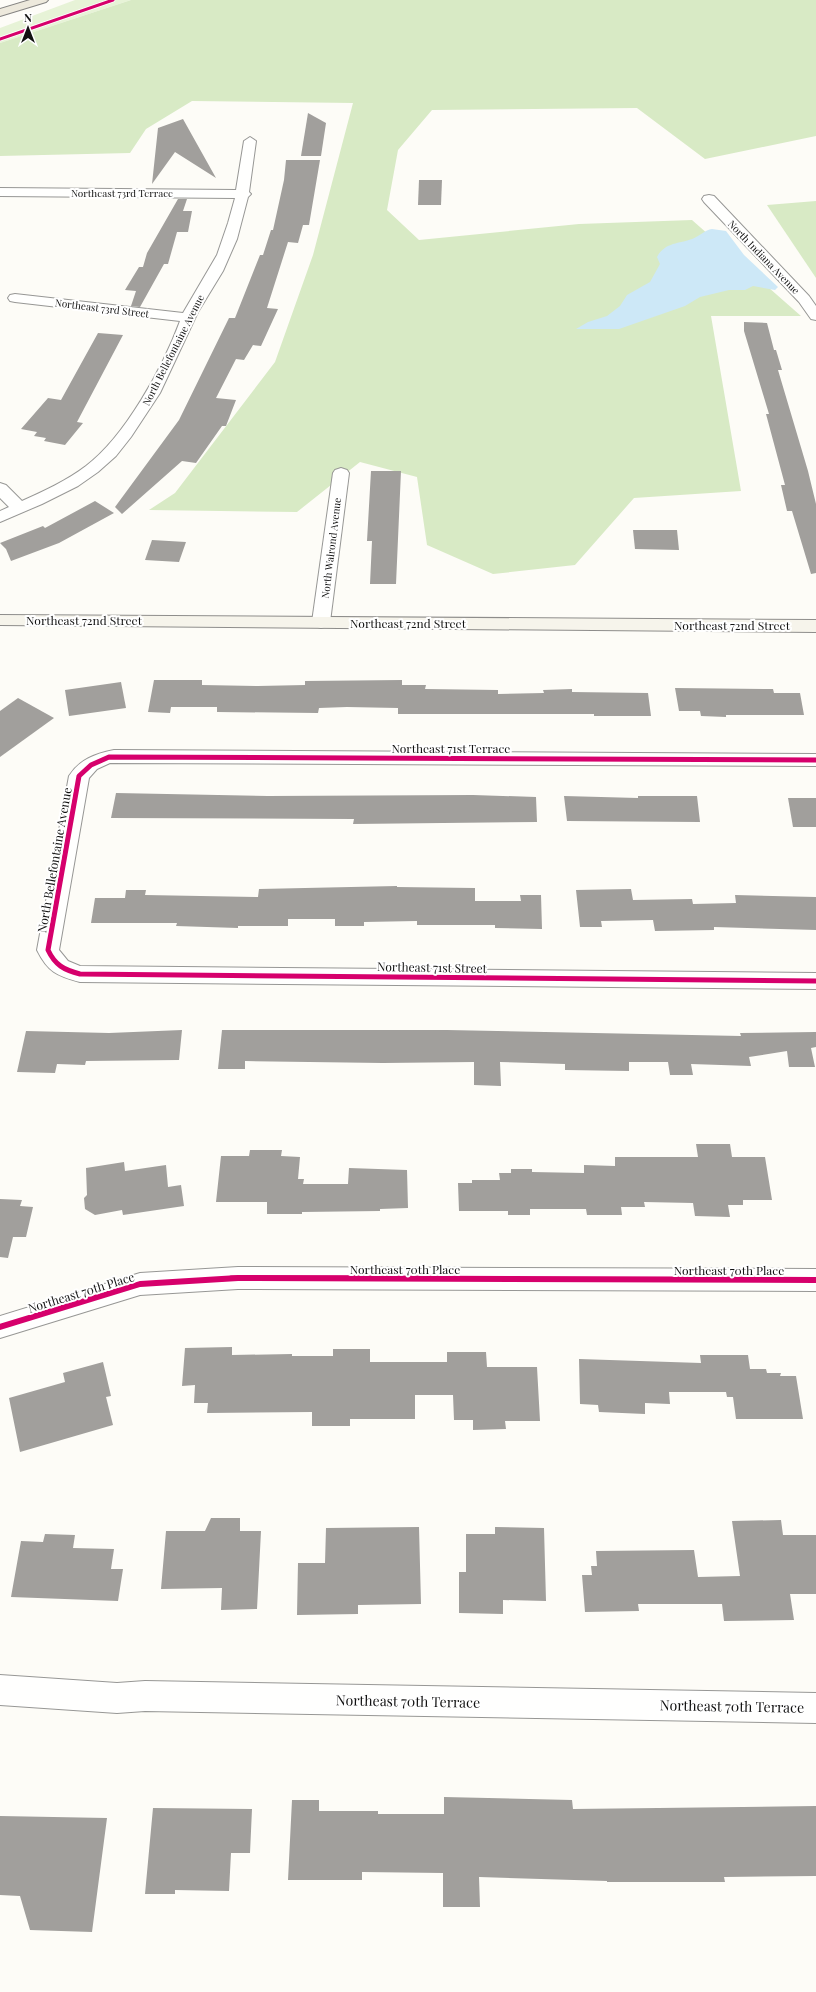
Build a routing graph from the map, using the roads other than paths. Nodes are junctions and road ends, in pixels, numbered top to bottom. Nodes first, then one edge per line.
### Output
1 (42, 0) edge
2 (0, 13) edge
3 (250, 141) dead end
4 (0, 192) edge
5 (244, 194) junction
6 (709, 200) dead end
7 (15, 298) dead end
8 (816, 316) edge
9 (188, 318) junction
10 (341, 473) dead end
11 (0, 488) edge
12 (19, 508) junction
13 (0, 517) edge
14 (0, 620) edge
15 (321, 622) junction
16 (816, 626) edge
17 (816, 760) edge
18 (87, 766) joint
19 (52, 960) joint
20 (816, 981) edge
21 (816, 1280) edge
22 (0, 1327) edge
23 (0, 1690) edge
24 (816, 1708) edge

1 - 2 main road
3 - 5 street, North Bellefontaine Avenue
4 - 5 street, Northeast 73rd Terrace
5 - 9 street, North Bellefontaine Avenue
6 - 8 street, North Indiana Avenue
7 - 9 street, Northeast 73rd Street
9 - 12 street, North Bellefontaine Avenue
10 - 15 street, North Walrond Avenue
11 - 12 street
12 - 13 street, North Bellefontaine Avenue
14 - 15 main road, Northeast 72nd Street
15 - 16 main road, Northeast 72nd Street
17 - 18 street, Northeast 71st Terrace
18 - 19 street, North Bellefontaine Avenue
19 - 20 street, Northeast 71st Street
21 - 22 street, Northeast 70th Place
23 - 24 street, Northeast 70th Terrace

